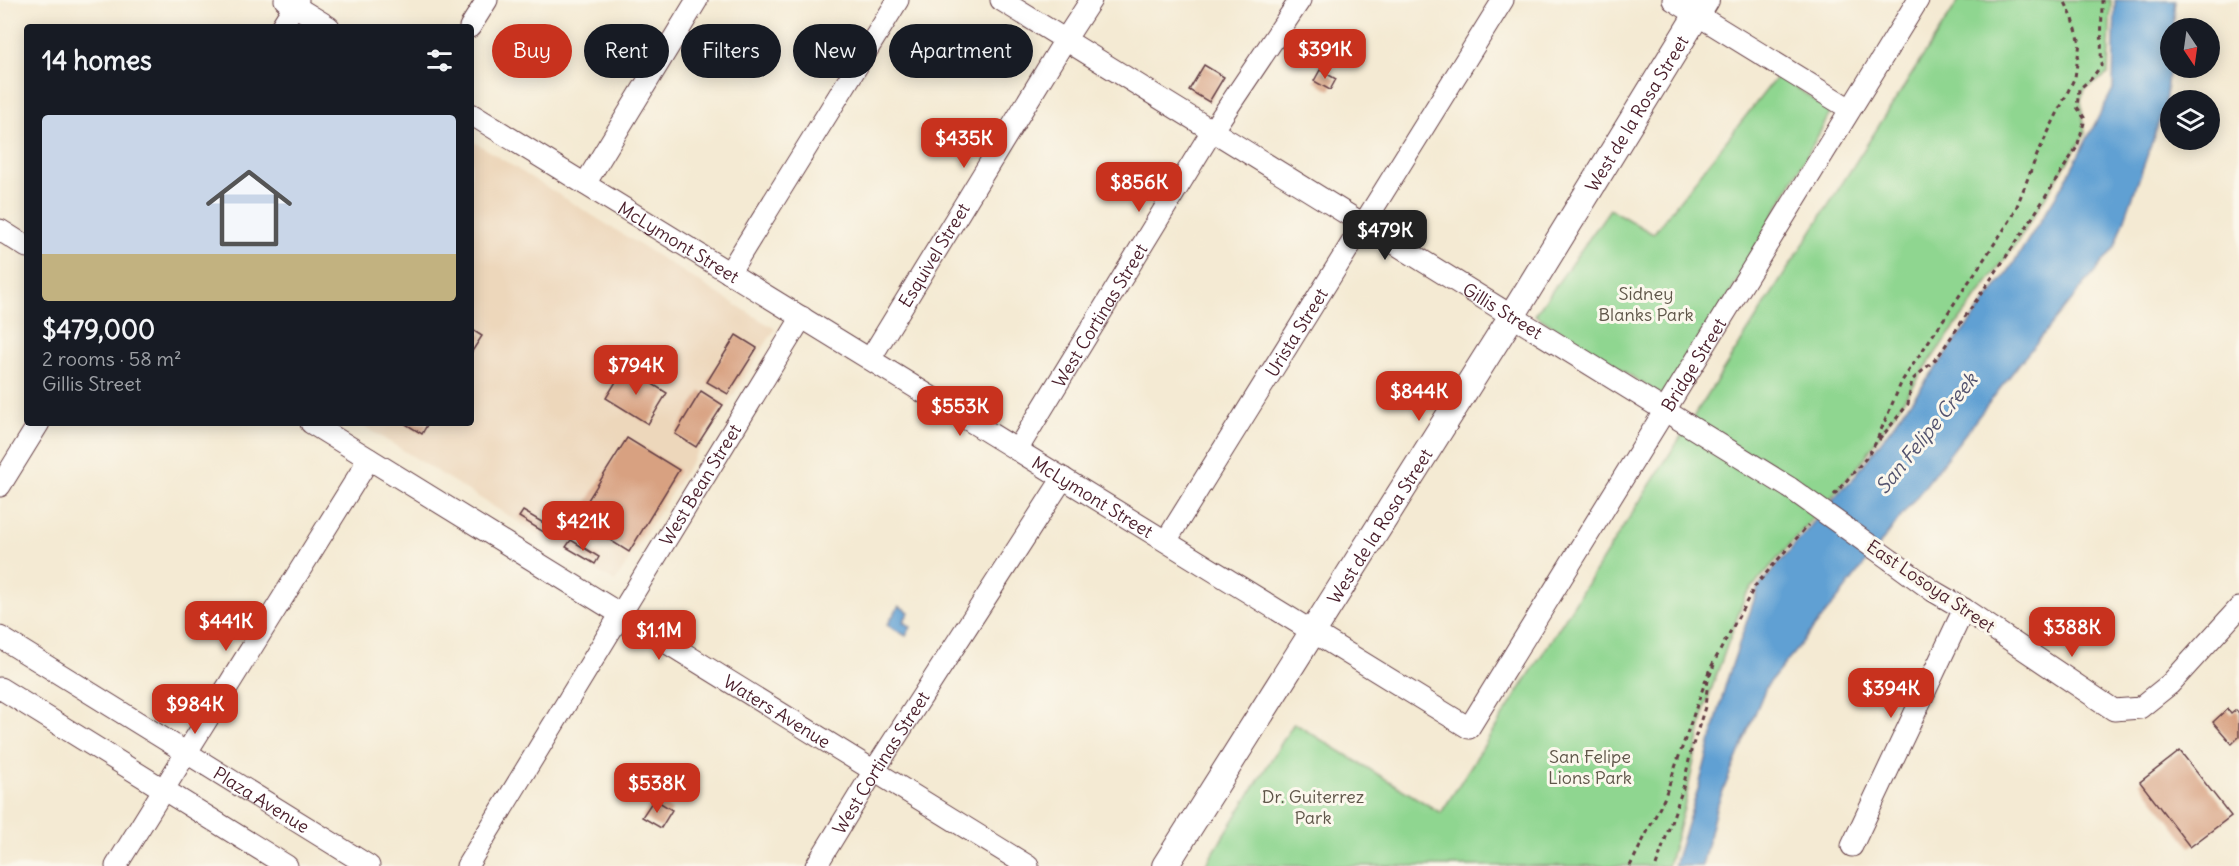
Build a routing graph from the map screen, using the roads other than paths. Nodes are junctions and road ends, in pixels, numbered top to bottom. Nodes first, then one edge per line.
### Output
1 (487, 0) edge
2 (697, 0) edge
3 (898, 0) edge
4 (1001, 0) edge
5 (1091, 0) edge
6 (1300, 0) edge
7 (1503, 0) edge
8 (1673, 0) edge
9 (1918, 0) edge
10 (292, 2) edge
11 (1701, 7) edge
12 (282, 24) edge
13 (325, 24) edge
14 (472, 24) edge
15 (1065, 40) junction
16 (1850, 109) junction
17 (474, 116) edge
18 (1212, 131) junction
19 (585, 184) junction
20 (1363, 224) junction
21 (0, 230) edge
22 (24, 245) edge
23 (729, 273) junction
24 (1512, 316) junction
25 (802, 317) junction
26 (870, 359) junction
27 (1664, 411) junction
28 (37, 426) edge
29 (316, 426) edge
30 (1017, 450) junction
31 (369, 459) junction
32 (1063, 478) junction
33 (0, 486) edge
34 (1790, 488) joint
35 (1166, 541) junction
36 (2239, 608) edge
37 (1964, 609) junction
38 (621, 615) junction
39 (1312, 631) junction
40 (0, 637) edge
41 (0, 688) edge
42 (1469, 728) joint
43 (186, 753) junction
44 (874, 771) junction
45 (163, 790) junction
46 (1852, 846) dead end
47 (116, 866) edge
48 (287, 866) edge
49 (369, 866) edge
50 (467, 866) edge
51 (816, 866) edge
52 (1028, 866) edge
53 (1165, 866) edge

1 - 14 street
2 - 19 street
3 - 23 street
4 - 15 street, Gillis Street
5 - 15 street, Esquivel Street
6 - 18 street, West Cortinas Street
7 - 20 street, Urista Street
8 - 11 street
9 - 16 street, Bridge Street
10 - 12 street
10 - 13 street
11 - 16 street
11 - 24 street, West de la Rosa Street
15 - 18 street, Gillis Street
15 - 26 street, Esquivel Street
16 - 27 street, Bridge Street
17 - 19 street, McLymont Street
18 - 20 street, Gillis Street
18 - 30 street, West Cortinas Street
19 - 23 street, McLymont Street
20 - 24 street, Gillis Street
20 - 35 street, Urista Street
21 - 22 street
23 - 25 street, McLymont Street
24 - 27 street, Gillis Street
24 - 39 street, West de la Rosa Street
25 - 26 street, McLymont Street
25 - 38 street, West Bean Street
26 - 30 street, McLymont Street
27 - 34 street, Gillis Street
27 - 42 street, Bridge Street
28 - 33 street
29 - 31 street, Waters Avenue
30 - 32 street, McLymont Street
31 - 38 street, Waters Avenue
31 - 43 street
32 - 35 street, McLymont Street
32 - 44 street, West Cortinas Street
34 - 37 street, East Losoya Street, bridge
35 - 39 street, McLymont Street
36 - 37 street, East Losoya Street
37 - 46 street
38 - 44 street, Waters Avenue
38 - 50 street, West Bean Street
39 - 42 street, McLymont Street
39 - 53 street, West de la Rosa Street
40 - 43 street, Plaza Avenue
41 - 45 street
43 - 45 street
43 - 49 street, Plaza Avenue
44 - 51 street, West Cortinas Street
44 - 52 street, Waters Avenue
45 - 47 street
45 - 48 street

